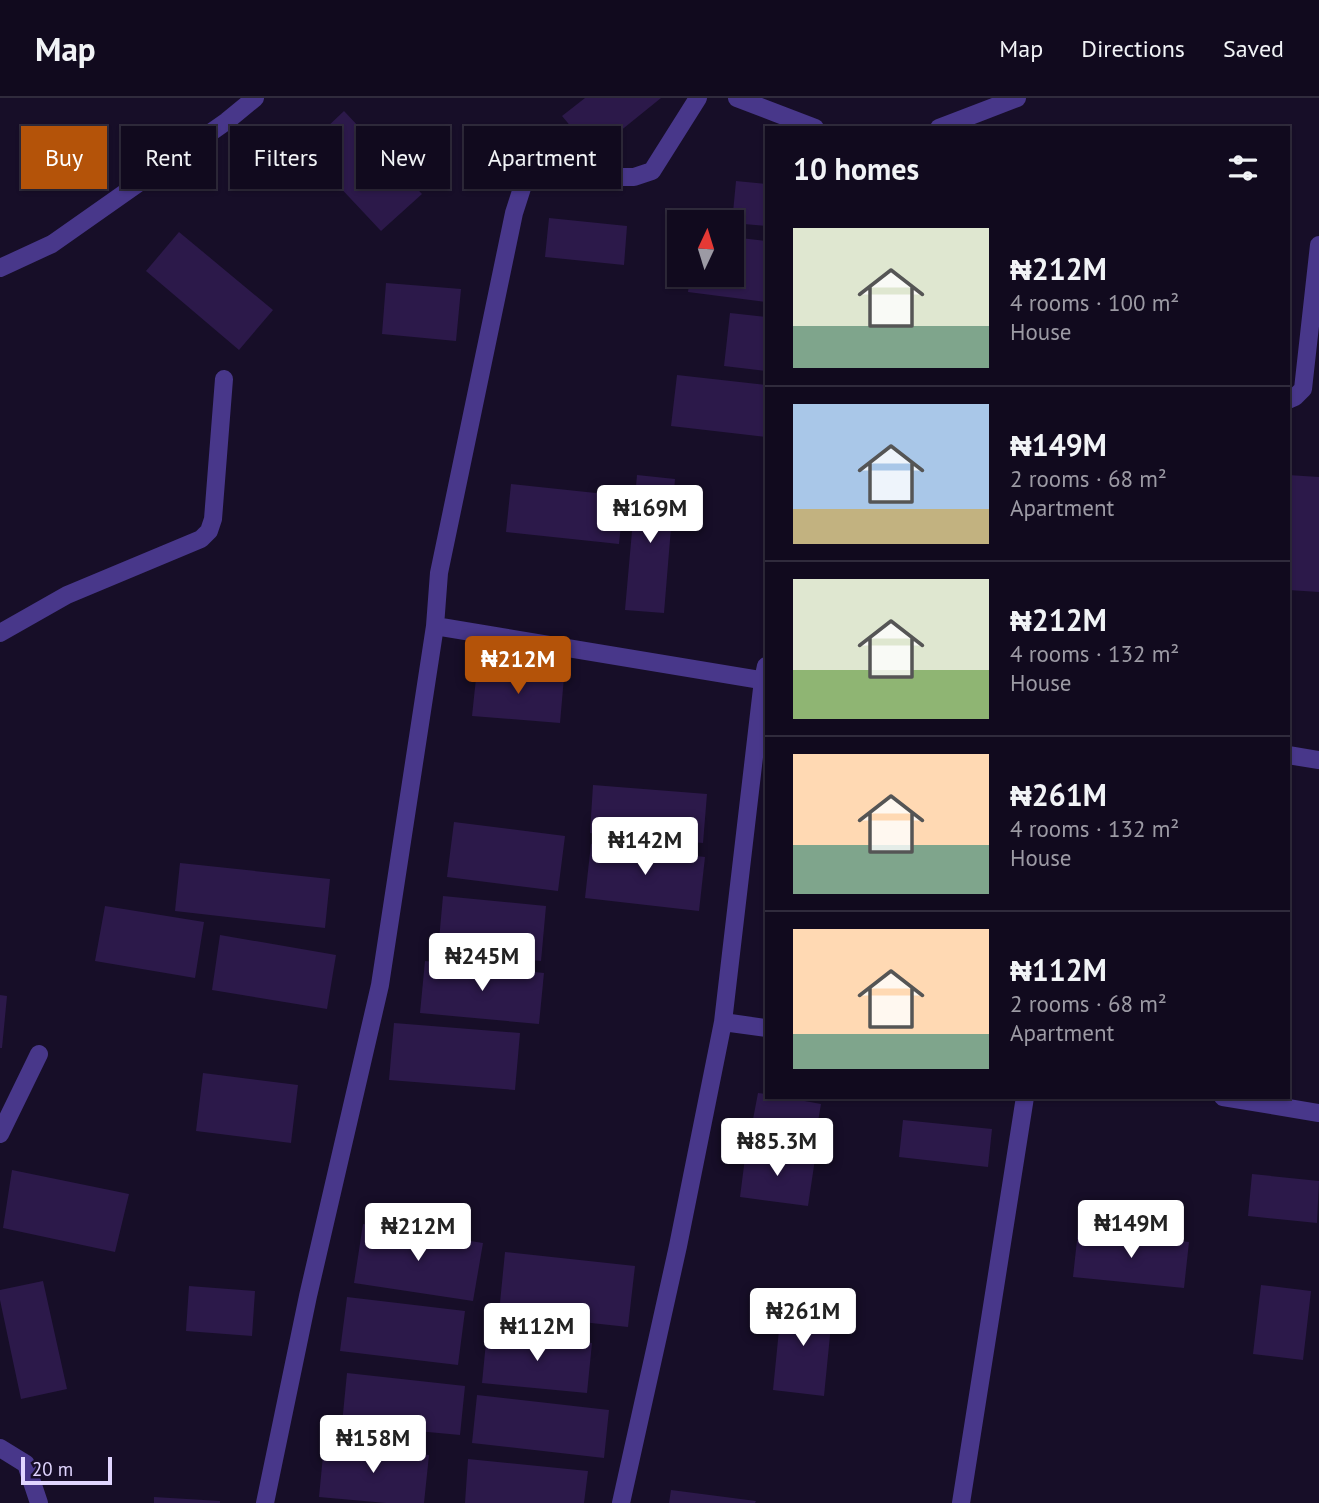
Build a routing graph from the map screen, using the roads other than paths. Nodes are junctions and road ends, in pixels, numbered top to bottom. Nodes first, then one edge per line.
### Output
1 (255, 98) edge
2 (698, 98) edge
3 (737, 98) edge
4 (1017, 98) edge
5 (810, 126) edge
6 (944, 126) edge
7 (1319, 245) edge
8 (0, 268) edge
9 (224, 379) dead end
10 (1290, 399) edge
11 (435, 626) junction
12 (0, 634) edge
13 (765, 676) edge
14 (1290, 755) edge
15 (1319, 760) edge
16 (723, 1022) junction
17 (765, 1028) edge
18 (39, 1054) dead end
19 (1025, 1099) edge
20 (1235, 1099) edge
21 (1319, 1113) edge
22 (0, 1135) edge
23 (0, 1448) edge
24 (39, 1503) edge
25 (265, 1503) edge
26 (621, 1503) edge
27 (961, 1503) edge

1 - 8 street
2 - 11 street
3 - 5 street
4 - 6 street
7 - 10 street
9 - 12 street
11 - 13 street
11 - 25 street
13 - 16 street
14 - 15 street
16 - 17 street
16 - 26 street
18 - 22 street
19 - 27 street
20 - 21 street
23 - 24 street

